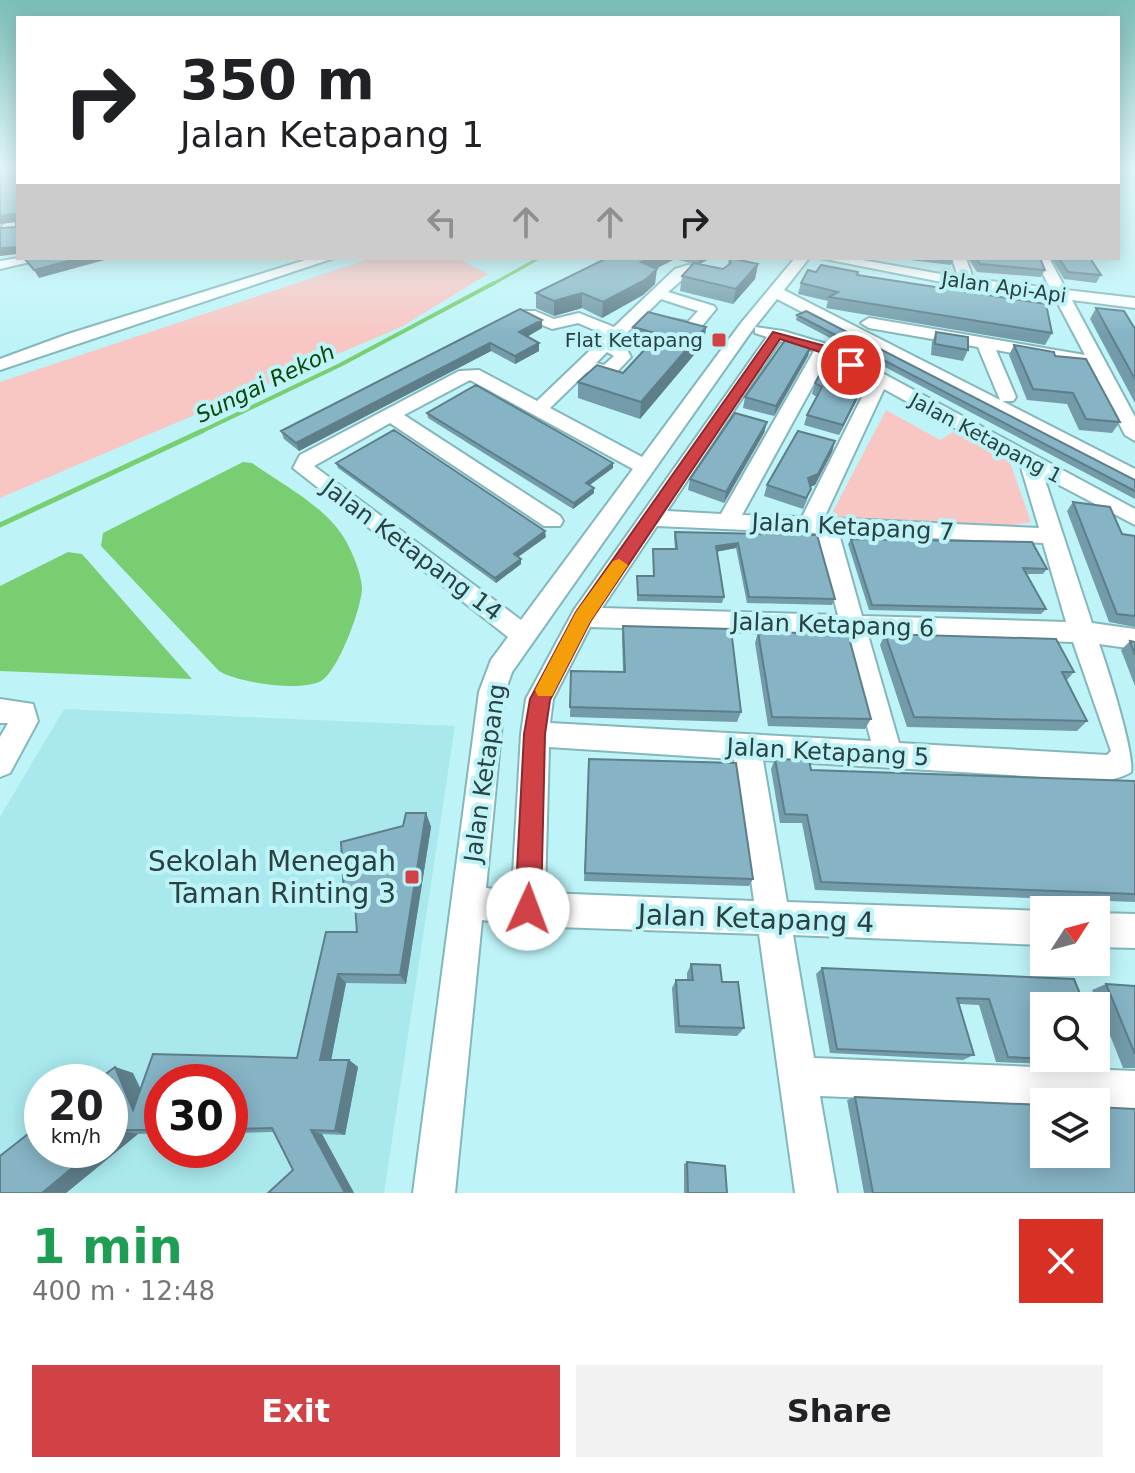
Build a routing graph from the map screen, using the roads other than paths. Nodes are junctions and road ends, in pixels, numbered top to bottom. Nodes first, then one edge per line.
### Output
1 (29, 260) edge
2 (321, 260) edge
3 (847, 260) edge
4 (960, 260) edge
5 (1043, 260) edge
6 (798, 263) edge
7 (876, 263) edge
8 (0, 265) edge
9 (719, 277) edge
10 (967, 283) junction
11 (775, 292) junction
12 (657, 293) junction
13 (1135, 303) edge
14 (1065, 304) junction
15 (529, 314) edge
16 (634, 314) junction
17 (869, 323) dead end
18 (747, 326) junction
19 (777, 334) junction
20 (609, 339) junction
21 (986, 345) junction
22 (824, 349) junction
23 (1094, 362) junction
24 (0, 365) edge
25 (879, 381) junction
26 (1007, 397) dead end
27 (540, 408) junction
28 (392, 416) junction
29 (1135, 435) edge
30 (1029, 461) junction
31 (647, 468) junction
32 (1135, 477) edge
33 (652, 518) junction
34 (1135, 518) edge
35 (552, 521) dead end
36 (728, 521) junction
37 (818, 525) junction
38 (1053, 536) junction
39 (583, 617) junction
40 (854, 626) junction
41 (1082, 632) junction
42 (523, 635) junction
43 (1135, 639) edge
44 (11, 712) edge
45 (535, 734) junction
46 (747, 748) junction
47 (889, 756) junction
48 (0, 764) edge
49 (467, 902) junction
50 (528, 909) junction
51 (772, 920) junction
52 (1030, 928) edge
53 (1110, 930) edge
54 (1135, 931) edge
55 (797, 1076) junction
56 (1135, 1090) edge
57 (434, 1193) edge
58 (816, 1193) edge

1 - 8 street
2 - 24 street
3 - 7 street, Jalan Api-Api
4 - 10 street
5 - 14 street
6 - 11 street, Jalan Ketapang
6 - 14 street
7 - 10 street, Jalan Api-Api
9 - 12 street
10 - 14 street, Jalan Api-Api
11 - 18 street, Jalan Ketapang
11 - 32 street
12 - 16 street
12 - 16 street
13 - 14 street, Jalan Api-Api
14 - 23 street
15 - 20 street
16 - 20 street
17 - 21 street
18 - 19 street, Jalan Ketapang 1
18 - 31 street, Jalan Ketapang
19 - 22 street, Jalan Ketapang 1
19 - 33 street
20 - 27 street
21 - 23 street
21 - 26 street
22 - 25 street, Jalan Ketapang 1
22 - 36 street
23 - 29 street
25 - 30 street, Jalan Ketapang 1
25 - 37 street
27 - 28 street
27 - 31 street
28 - 35 street
28 - 42 street, Jalan Ketapang 14
30 - 34 street, Jalan Ketapang 1
30 - 38 street
31 - 42 street, Jalan Ketapang
33 - 36 street, Jalan Ketapang 7
33 - 39 street
36 - 37 street, Jalan Ketapang 7
37 - 38 street, Jalan Ketapang 7
37 - 40 street
38 - 41 street
39 - 40 street, Jalan Ketapang 6
39 - 45 street
40 - 41 street, Jalan Ketapang 6
40 - 47 street
41 - 43 street, Jalan Ketapang 6
41 - 47 street, Jalan Ketapang 5
42 - 49 street, Jalan Ketapang
44 - 48 street
45 - 46 street, Jalan Ketapang 5
45 - 50 street
46 - 47 street, Jalan Ketapang 5
46 - 51 street
49 - 50 street, Jalan Ketapang 4
49 - 57 street, Jalan Ketapang
50 - 51 street, Jalan Ketapang 4
51 - 52 street, Jalan Ketapang 4
51 - 55 street
53 - 54 street
55 - 56 street
55 - 58 street

